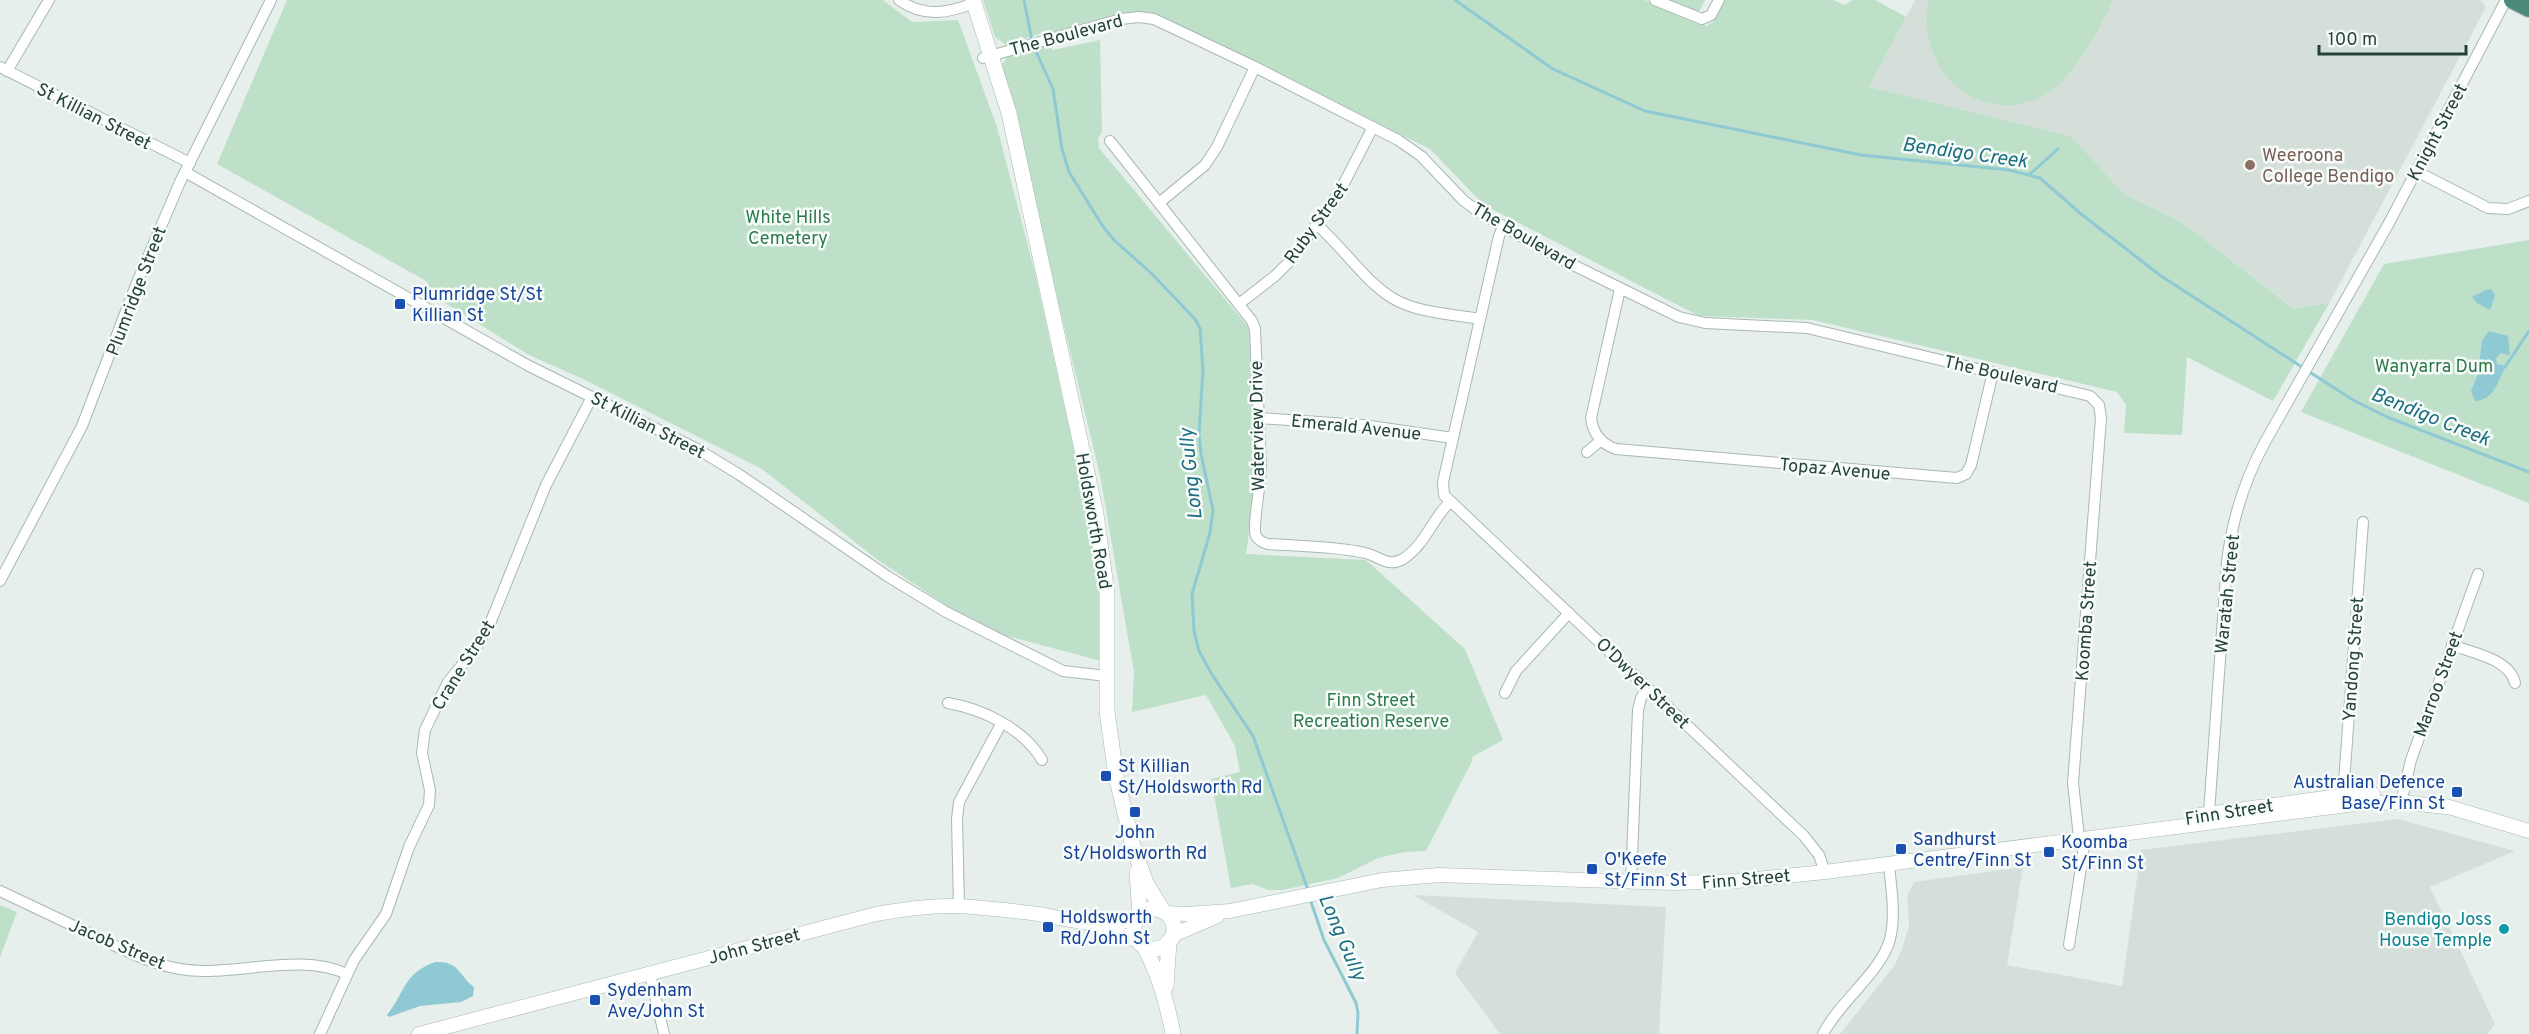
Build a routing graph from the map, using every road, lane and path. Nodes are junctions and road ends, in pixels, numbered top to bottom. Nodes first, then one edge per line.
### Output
1 (49, 0) edge
2 (271, 0) edge
3 (899, 0) edge
4 (1655, 0) edge
5 (1719, 0) edge
6 (2506, 0) edge
7 (2513, 0) edge
8 (969, 3) edge
9 (2529, 8) edge
10 (988, 56) junction
11 (1255, 67) junction
12 (3, 69) edge
13 (1373, 126) junction
14 (1110, 141) dead end
15 (187, 168) junction
16 (2416, 171) junction
17 (2529, 201) edge
18 (1159, 203) junction
19 (1316, 224) junction
20 (1503, 227) junction
21 (1620, 289) junction
22 (1239, 304) junction
23 (1480, 319) junction
24 (1993, 372) junction
25 (2296, 388) joint
26 (592, 397) junction
27 (2099, 405) joint
28 (1259, 418) junction
29 (1453, 438) junction
30 (1600, 441) junction
31 (1587, 452) dead end
32 (1450, 502) junction
33 (2363, 522) dead end
34 (2478, 574) dead end
35 (0, 581) edge
36 (1569, 613) junction
37 (2452, 645) junction
38 (1107, 676) junction
39 (2515, 683) dead end
40 (1647, 689) junction
41 (1505, 693) dead end
42 (948, 703) dead end
43 (1000, 723) junction
44 (1042, 760) dead end
45 (2403, 798) junction
46 (2343, 801) junction
47 (2210, 818) junction
48 (2529, 831) edge
49 (2081, 837) junction
50 (1133, 846) junction
51 (1889, 864) junction
52 (1825, 872) junction
53 (1631, 881) junction
54 (0, 891) edge
55 (959, 906) junction
56 (1230, 911) junction
57 (1164, 912) junction
58 (1139, 916) junction
59 (1094, 924) junction
60 (1171, 938) junction
61 (1141, 943) junction
62 (2069, 945) dead end
63 (347, 974) junction
64 (650, 974) junction
65 (1167, 1001) junction
66 (320, 1034) edge
67 (419, 1034) edge
68 (664, 1034) edge
69 (1173, 1034) edge
70 (1823, 1034) edge

1 - 12 street
2 - 15 street, Plumridge Street
3 - 8 street, Holdsworth Road
4 - 5 street
6 - 16 street, Knight Street
7 - 9 highway
8 - 10 main road, Holdsworth Road
10 - 11 street, The Boulevard
10 - 38 main road, Holdsworth Road
11 - 13 street, The Boulevard
11 - 18 street
12 - 15 street, St Killian Street
13 - 19 street, Ruby Street
13 - 20 street, The Boulevard
14 - 18 street, Waterview Drive
15 - 26 street, St Killian Street
15 - 35 street, Plumridge Street
16 - 17 street
16 - 25 street, Knight Street
18 - 22 street, Waterview Drive
19 - 22 street, Ruby Street
19 - 23 street
20 - 21 street, The Boulevard
20 - 23 street
21 - 24 street, The Boulevard
21 - 30 street
22 - 28 street, Waterview Drive
23 - 29 street
24 - 27 street, The Boulevard
24 - 30 street, Topaz Avenue
25 - 47 street, Waratah Street
26 - 38 street, St Killian Street
26 - 63 street, Crane Street
27 - 49 street, Koomba Street
28 - 29 street, Emerald Avenue
28 - 32 street, Waterview Drive
29 - 32 street
30 - 31 street
32 - 36 street, O'Dwyer Street
33 - 46 street, Yandong Street
34 - 37 street, Marroo Street
36 - 40 street, O'Dwyer Street
36 - 41 street
37 - 39 street
37 - 45 street, Marroo Street
38 - 50 main road, Holdsworth Road
40 - 52 street, O'Dwyer Street
40 - 53 street
42 - 43 street
43 - 44 street
43 - 55 street
45 - 46 street, Finn Street
45 - 48 street, Finn Street
46 - 47 street, Finn Street
47 - 49 street, Finn Street
49 - 51 street, Finn Street
49 - 62 street, Koomba Street
50 - 57 main road, Holdsworth Road
50 - 58 main road, Holdsworth Road
51 - 52 street, Finn Street
51 - 70 street
52 - 53 street, Finn Street
53 - 56 street, Finn Street
54 - 63 street, Jacob Street
55 - 59 street, John Street
55 - 64 street, John Street
56 - 57 street, Finn Street
56 - 60 street, Finn Street
57 - 58 main road
57 - 60 main road
58 - 59 street, John Street
58 - 61 main road
59 - 61 street, John Street
60 - 61 main road
60 - 65 main road
61 - 65 main road
63 - 66 street, Crane Street
64 - 67 street, John Street
64 - 68 street
65 - 69 main road

